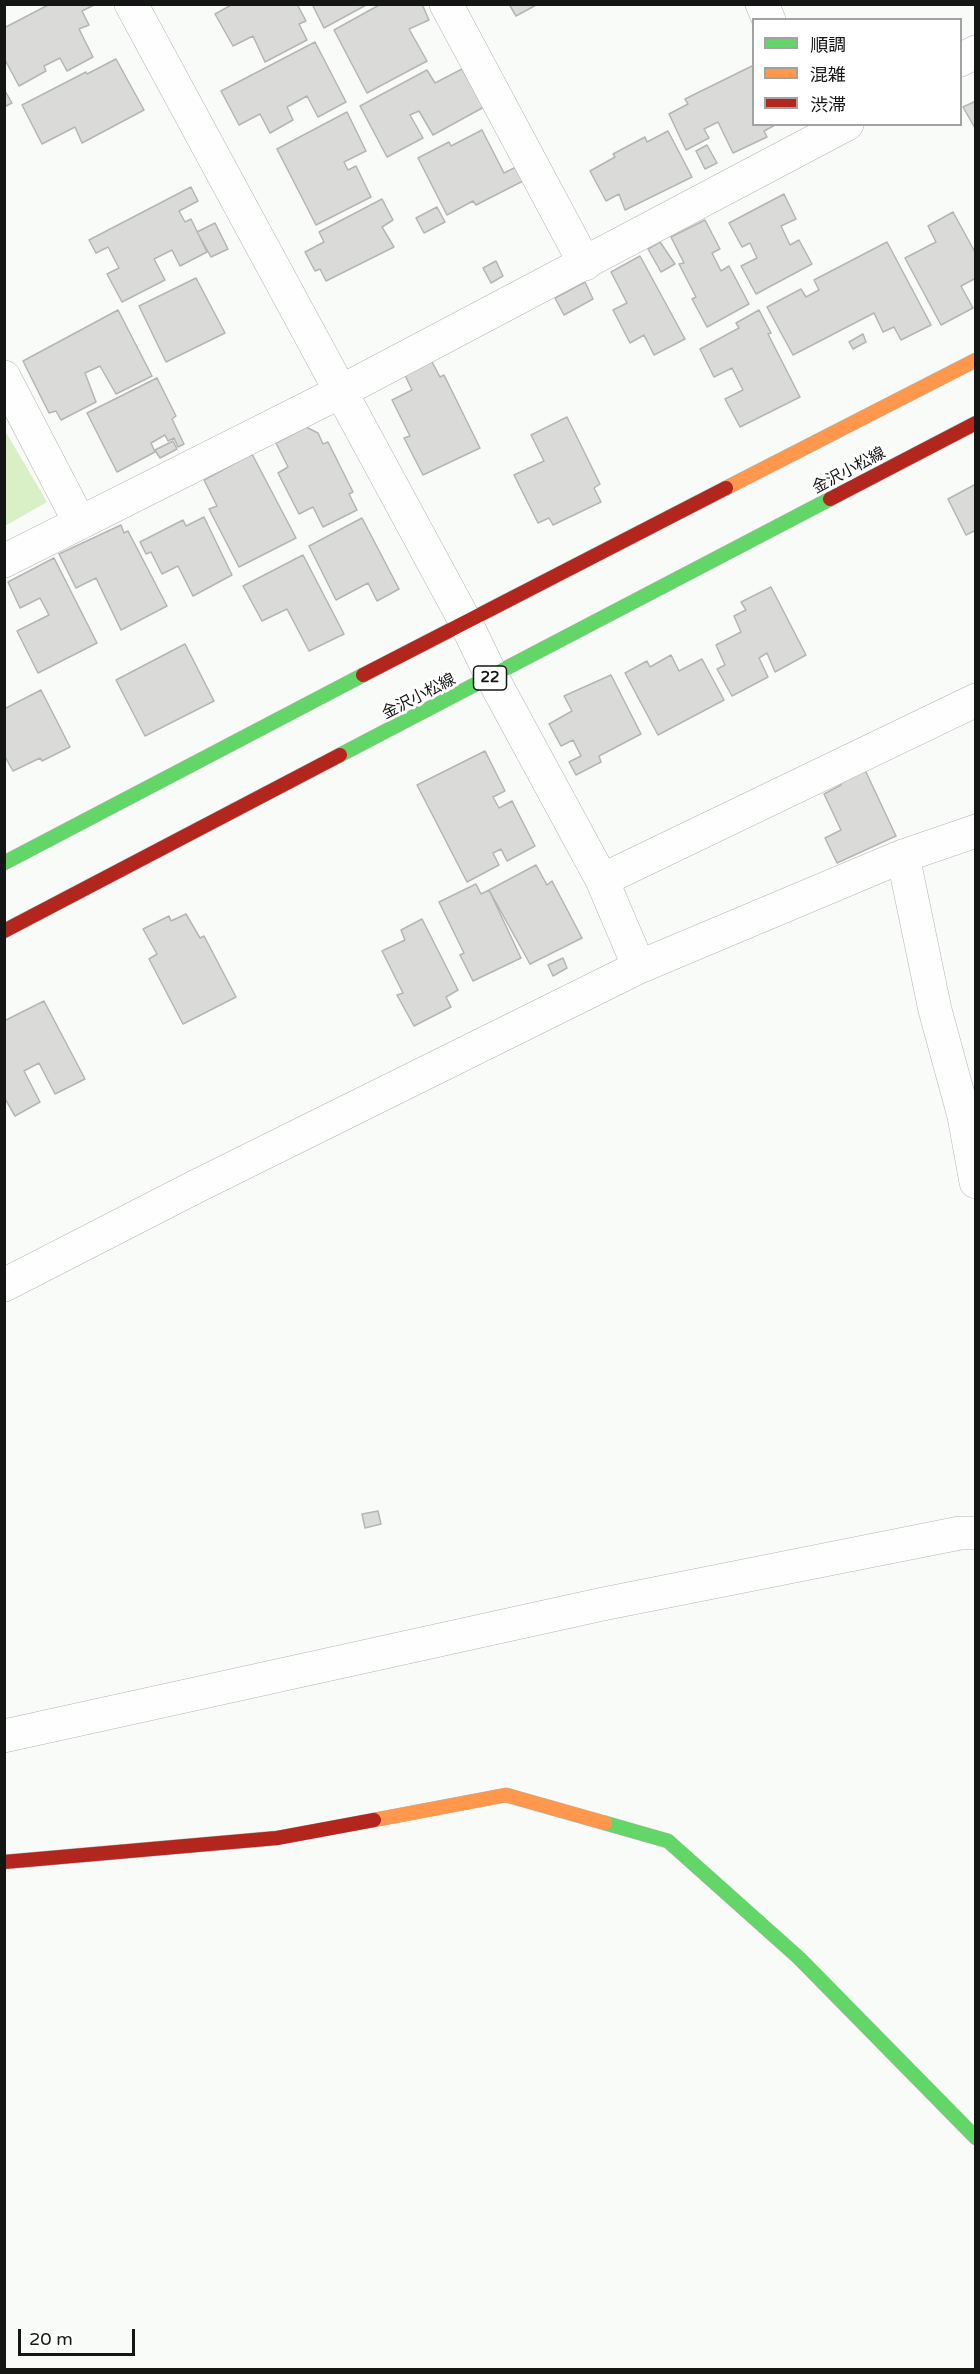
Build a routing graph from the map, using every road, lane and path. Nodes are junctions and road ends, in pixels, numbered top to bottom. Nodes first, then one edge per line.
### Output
1 (131, 4) edge
2 (446, 4) edge
3 (762, 4) edge
4 (768, 18) edge
5 (828, 129) edge
6 (585, 264) junction
7 (975, 360) edge
8 (4, 377) edge
9 (340, 392) junction
10 (975, 423) edge
11 (80, 523) junction
12 (4, 561) edge
13 (465, 621) junction
14 (492, 677) junction
15 (975, 700) edge
16 (975, 831) edge
17 (903, 856) junction
18 (4, 863) edge
19 (602, 880) junction
20 (4, 931) edge
21 (639, 967) junction
22 (975, 1182) edge
23 (4, 1285) edge
24 (975, 1533) edge
25 (4, 1736) edge
26 (4, 1862) edge
27 (975, 2138) edge

1 - 9 street
2 - 6 street
3 - 4 street
5 - 6 street
6 - 9 street
7 - 13 main road
8 - 11 street
9 - 11 street
9 - 13 street
10 - 14 main road, 金沢小松線 / 22
11 - 12 street
13 - 14 street
13 - 18 main road
14 - 19 street
14 - 20 main road, 金沢小松線 / 22
15 - 19 street
16 - 17 street
17 - 21 street
17 - 22 street
19 - 21 street
21 - 23 street
24 - 25 street
26 - 27 main road

